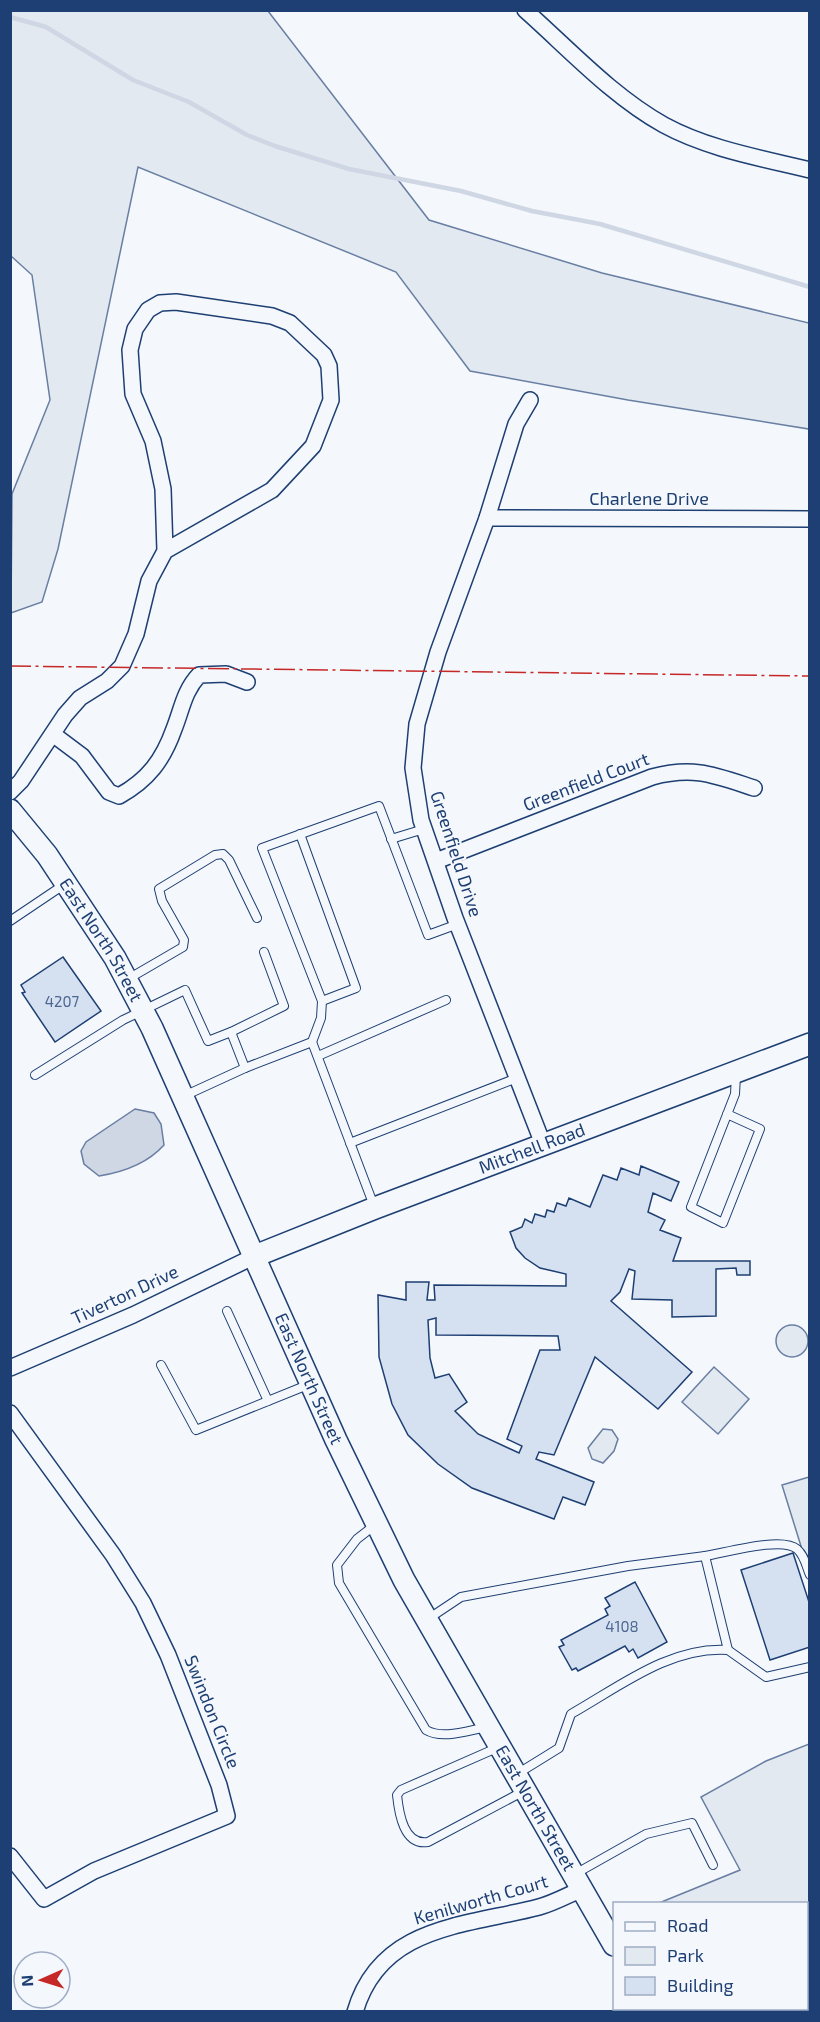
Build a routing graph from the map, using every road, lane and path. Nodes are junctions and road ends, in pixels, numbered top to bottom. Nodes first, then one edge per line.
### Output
1 (525, 10) edge
2 (810, 170) edge
3 (530, 399) dead end
4 (488, 518) junction
5 (810, 519) edge
6 (165, 551) junction
7 (247, 682) dead end
8 (54, 735) junction
9 (754, 788) dead end
10 (10, 792) edge
11 (10, 810) edge
12 (424, 829) junction
13 (300, 834) junction
14 (391, 839) junction
15 (436, 861) junction
16 (66, 883) junction
17 (257, 918) dead end
18 (10, 921) edge
19 (458, 924) junction
20 (264, 952) dead end
21 (127, 979) junction
22 (446, 1000) dead end
23 (322, 1001) junction
24 (142, 1010) junction
25 (231, 1032) junction
26 (312, 1042) junction
27 (810, 1044) edge
28 (318, 1056) junction
29 (244, 1068) junction
30 (736, 1074) junction
31 (35, 1075) dead end
32 (517, 1078) junction
33 (183, 1096) junction
34 (727, 1114) junction
35 (351, 1143) junction
36 (543, 1144) junction
37 (375, 1208) junction
38 (255, 1256) junction
39 (227, 1311) dead end
40 (161, 1365) dead end
41 (10, 1368) edge
42 (312, 1383) junction
43 (268, 1401) junction
44 (10, 1413) edge
45 (376, 1524) junction
46 (705, 1556) junction
47 (810, 1575) edge
48 (427, 1620) junction
49 (728, 1650) junction
50 (810, 1667) edge
51 (488, 1727) junction
52 (499, 1747) junction
53 (521, 1782) junction
54 (10, 1856) edge
55 (713, 1865) dead end
56 (578, 1882) junction
57 (613, 1942) edge
58 (355, 2012) edge

1 - 2 street
3 - 4 street, Greenfield Drive
4 - 5 street, Charlene Drive
4 - 12 street, Greenfield Drive
6 - 6 street
6 - 8 street
7 - 8 street
8 - 10 street
9 - 15 street, Greenfield Court
11 - 16 main road, East North Street
12 - 14 lane
12 - 15 street, Greenfield Drive
13 - 14 lane
13 - 23 lane
13 - 23 lane
14 - 19 lane
15 - 19 street, Greenfield Drive
16 - 18 lane
16 - 21 main road, East North Street
17 - 21 lane
19 - 32 street, Greenfield Drive
20 - 25 lane
21 - 24 main road, East North Street
22 - 28 lane
23 - 26 lane
24 - 25 lane
24 - 31 lane
24 - 33 main road, East North Street
25 - 29 lane
26 - 28 lane
26 - 29 lane
27 - 30 main road, Mitchell Road
28 - 35 lane
29 - 33 lane
30 - 34 lane
30 - 36 main road, Mitchell Road
32 - 35 lane
32 - 36 street, Greenfield Drive
33 - 38 main road, East North Street
34 - 34 lane
35 - 37 lane
36 - 37 main road, Mitchell Road
37 - 38 main road, Mitchell Road
38 - 41 street, Tiverton Drive
38 - 42 main road, East North Street
39 - 43 lane
40 - 43 lane
42 - 43 lane
42 - 45 main road, East North Street
44 - 54 street, Swindon Circle
45 - 48 main road, East North Street
45 - 51 lane
46 - 47 lane
46 - 48 lane
46 - 49 lane
48 - 51 main road, East North Street
49 - 50 lane
49 - 53 lane
51 - 52 main road, East North Street
52 - 53 main road, East North Street
52 - 53 lane
53 - 56 main road, East North Street
55 - 56 lane
56 - 57 main road, East North Street
56 - 58 street, Kenilworth Court

